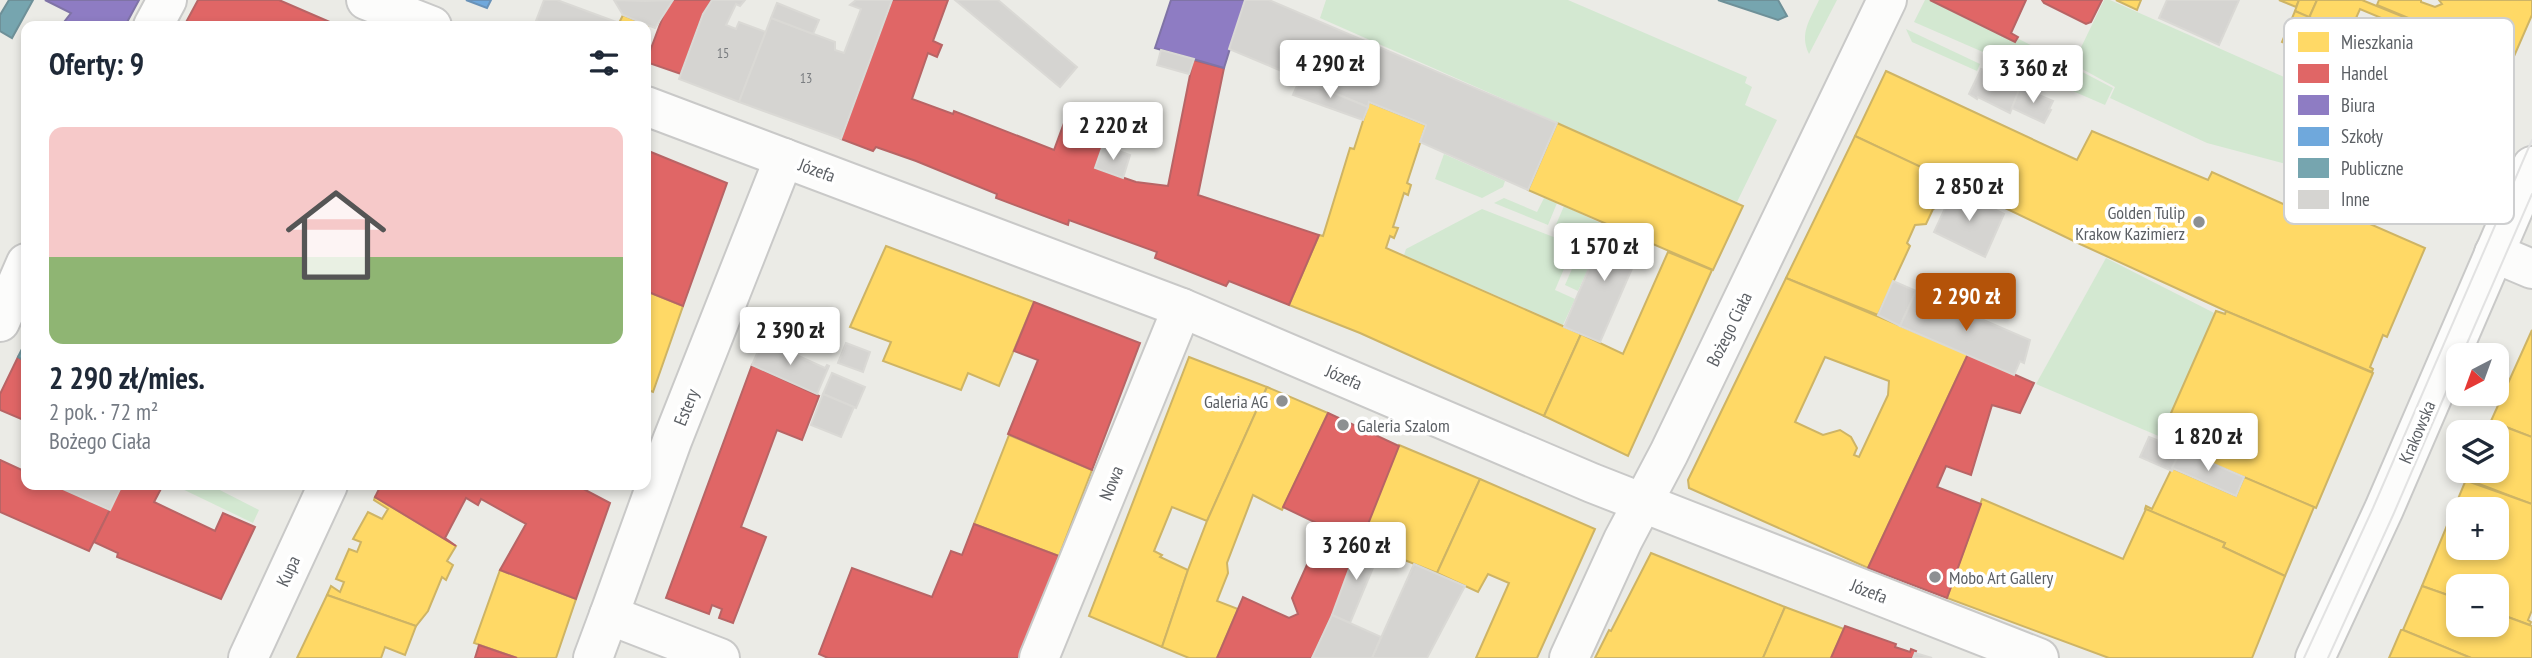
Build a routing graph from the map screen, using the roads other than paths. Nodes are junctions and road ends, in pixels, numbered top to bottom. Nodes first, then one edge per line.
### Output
1 (167, 0) edge
2 (366, 0) edge
3 (1887, 0) edge
4 (156, 21) edge
5 (419, 21) edge
6 (651, 108) edge
7 (784, 158) junction
8 (2532, 166) edge
9 (2514, 207) edge
10 (2507, 224) edge
11 (0, 252) edge
12 (2494, 253) junction
13 (21, 261) edge
14 (2532, 269) edge
15 (21, 274) edge
16 (1182, 308) junction
17 (0, 322) edge
18 (659, 436) edge
19 (651, 465) edge
20 (326, 490) edge
21 (644, 490) edge
22 (1644, 502) junction
23 (609, 615) junction
24 (248, 658) edge
25 (593, 658) edge
26 (720, 658) edge
27 (1039, 658) edge
28 (1569, 658) edge
29 (2039, 658) edge
30 (2315, 658) edge

1 - 4 street
2 - 5 street
3 - 22 street, Bożego Ciała
6 - 7 street, Józefa
7 - 16 street, Józefa
7 - 18 street, Estery
8 - 9 street, Krakowska
10 - 12 street, Krakowska
11 - 13 street
12 - 14 street
12 - 30 street, Krakowska
15 - 17 street
16 - 22 street, Józefa
16 - 27 street, Nowa
18 - 19 street, Estery
20 - 24 street, Kupa
21 - 23 street, Estery
22 - 28 street, Bożego Ciała
22 - 29 street, Józefa
23 - 25 street, Estery
23 - 26 street

